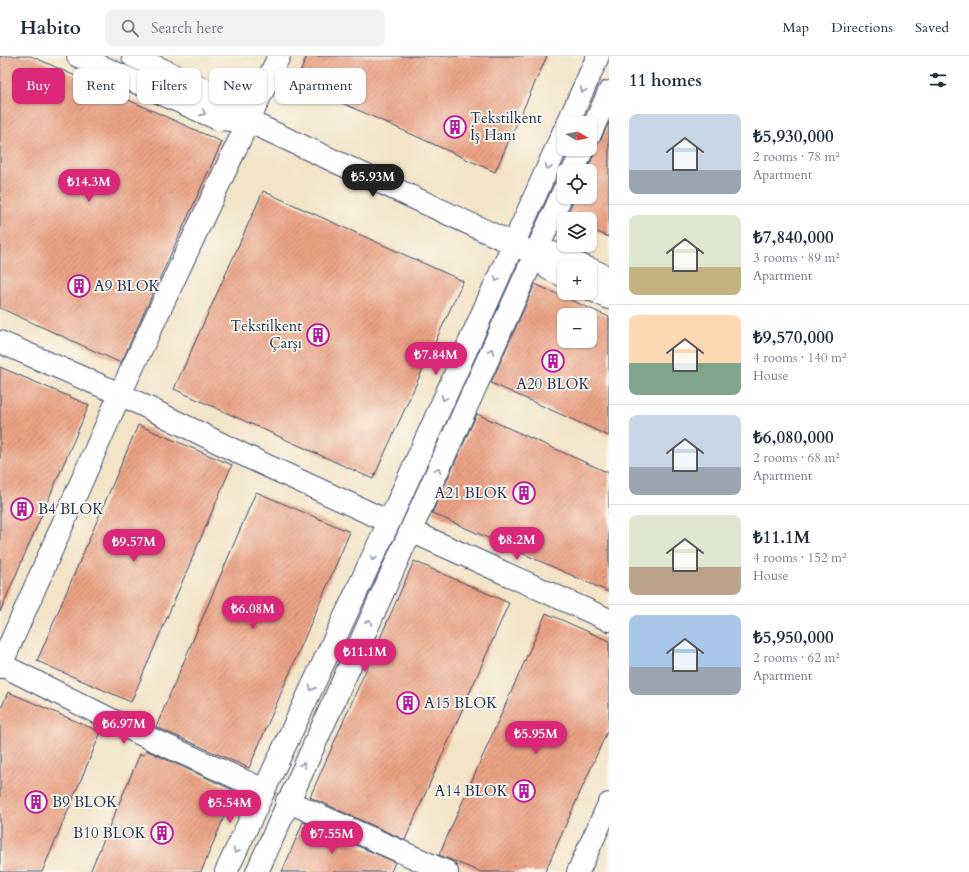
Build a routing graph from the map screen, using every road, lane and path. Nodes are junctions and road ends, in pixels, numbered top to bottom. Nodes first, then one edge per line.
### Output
1 (78, 56) edge
2 (133, 56) edge
3 (279, 56) edge
4 (598, 56) edge
5 (609, 92) edge
6 (571, 116) edge
7 (597, 119) edge
8 (248, 121) junction
9 (557, 147) edge
10 (558, 204) edge
11 (513, 244) junction
12 (535, 254) junction
13 (569, 260) edge
14 (597, 272) edge
15 (557, 273) edge
16 (609, 278) edge
17 (597, 292) edge
18 (609, 298) edge
19 (0, 342) edge
20 (120, 394) junction
21 (389, 522) junction
22 (411, 531) junction
23 (609, 620) edge
24 (0, 665) edge
25 (264, 790) junction
26 (287, 801) junction
27 (609, 804) edge
28 (226, 872) edge
29 (256, 872) edge
30 (447, 872) edge
31 (578, 872) edge

1 -> 8 street
2 - 8 street
3 - 8 street
4 -> 6 street
5 - 7 street
8 - 11 street
8 - 20 street
9 -> 11 street
10 - 12 street
11 - 12 street
11 -> 21 street
12 - 13 street
12 - 15 street
22 -> 12 street
14 - 16 street
17 - 18 street
19 - 20 street
20 - 21 street
20 - 24 street
21 - 22 street
21 -> 25 street
22 - 23 street
26 -> 22 street
24 - 25 street
25 - 26 street
25 -> 28 street
26 - 29 street
26 - 30 street
27 - 31 street

